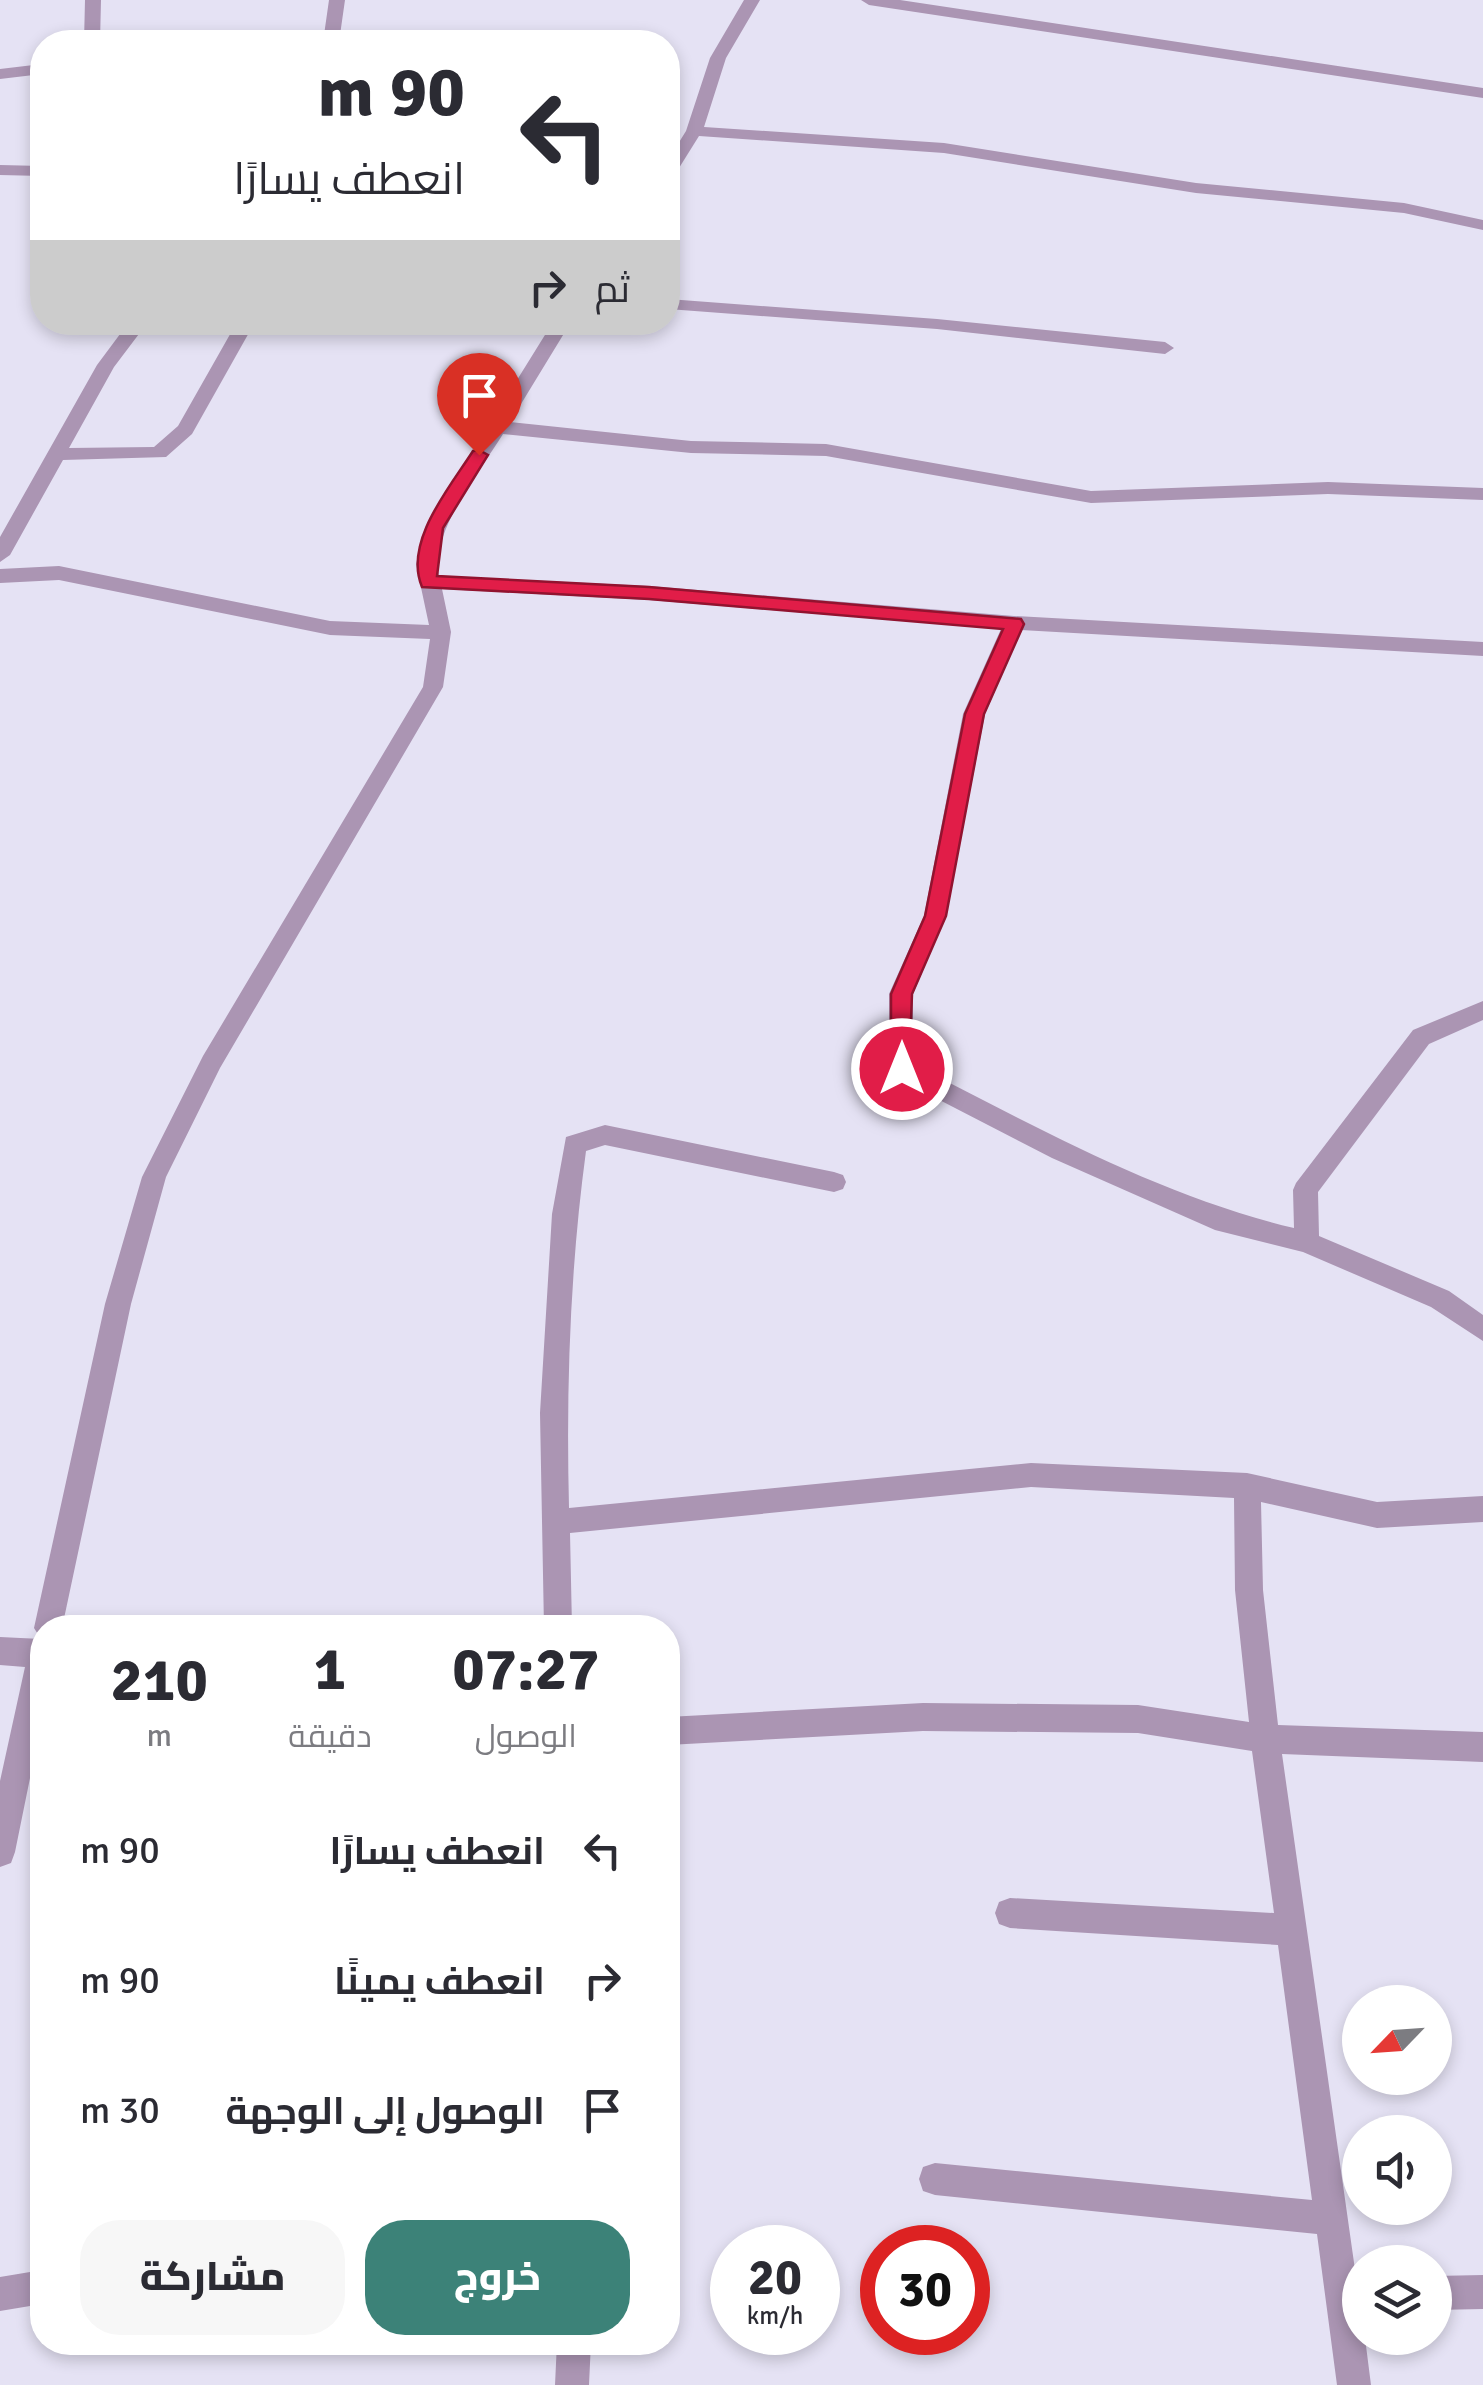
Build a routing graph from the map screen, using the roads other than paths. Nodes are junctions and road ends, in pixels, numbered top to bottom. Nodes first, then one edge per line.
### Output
1 (94, 0) edge
2 (338, 0) edge
3 (752, 0) edge
4 (868, 0) edge
5 (93, 30) edge
6 (333, 30) edge
7 (30, 70) edge
8 (0, 74) edge
9 (1483, 92) edge
10 (694, 131) junction
11 (680, 153) edge
12 (0, 170) edge
13 (30, 171) edge
14 (1483, 225) edge
15 (680, 305) edge
16 (130, 335) edge
17 (239, 335) edge
18 (554, 335) edge
19 (1166, 348) dead end
20 (497, 427) junction
21 (58, 454) junction
22 (1483, 494) edge
23 (0, 556) edge
24 (0, 576) edge
25 (428, 582) junction
26 (1014, 624) junction
27 (441, 632) junction
28 (1483, 649) edge
29 (1483, 1010) edge
30 (834, 1182) dead end
31 (1307, 1242) junction
32 (1483, 1330) edge
33 (1248, 1486) junction
34 (1483, 1508) edge
35 (556, 1522) junction
36 (51, 1615) edge
37 (558, 1615) edge
38 (0, 1650) edge
39 (30, 1653) edge
40 (30, 1711) edge
41 (680, 1730) edge
42 (1266, 1739) junction
43 (1483, 1747) edge
44 (0, 1852) edge
45 (1010, 1913) dead end
46 (1292, 1930) junction
47 (935, 2179) dead end
48 (1331, 2219) junction
49 (1342, 2261) edge
50 (30, 2289) edge
51 (1483, 2292) edge
52 (1452, 2293) edge
53 (0, 2294) edge
54 (573, 2355) edge
55 (1353, 2355) edge
56 (572, 2385) edge
57 (1354, 2385) edge

1 - 5 street
2 - 6 street
3 - 10 street
4 - 9 street
7 - 8 street
10 - 11 street
10 - 14 street
12 - 13 street
15 - 19 street
16 - 21 street
17 - 21 street
18 - 20 street
20 - 22 street
20 - 25 street
21 - 23 street
24 - 27 street
25 - 26 street
25 - 27 street
26 - 28 street
26 - 31 street
27 - 36 street
29 - 31 street
30 - 35 street
31 - 32 street
33 - 34 street
33 - 35 street
33 - 42 street
35 - 37 street
38 - 39 street
40 - 44 street
41 - 42 street
42 - 43 street
42 - 46 street
45 - 46 street
46 - 48 street
47 - 48 street
48 - 49 street
50 - 53 street
51 - 52 street
54 - 56 street
55 - 57 street

